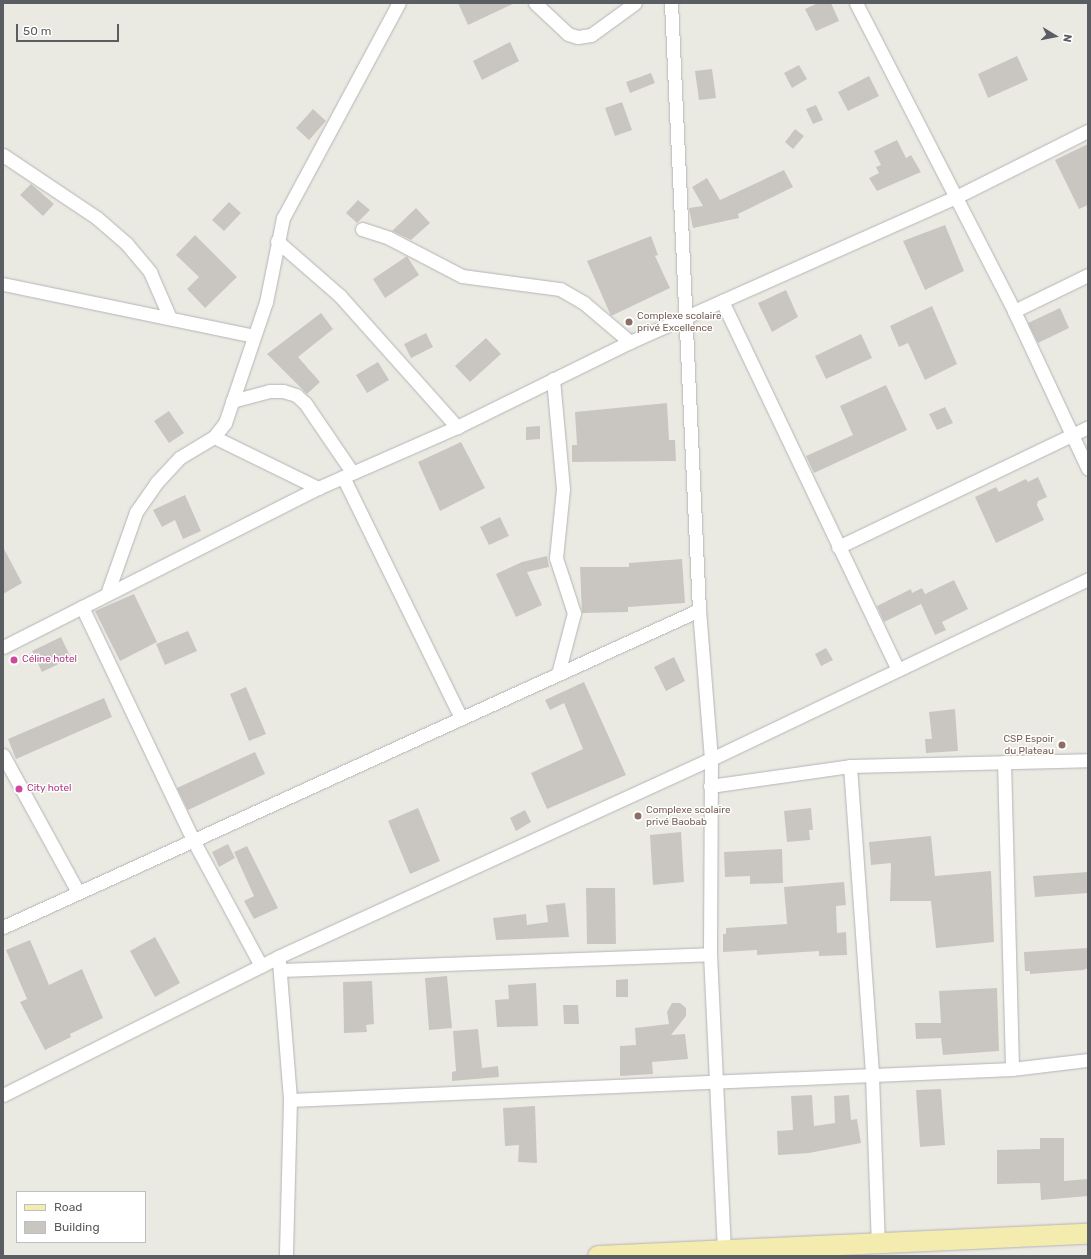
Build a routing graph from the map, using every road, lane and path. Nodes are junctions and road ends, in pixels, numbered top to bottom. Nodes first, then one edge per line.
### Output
1 (399, 3) edge
2 (535, 3) edge
3 (635, 3) edge
4 (671, 3) edge
5 (856, 3) edge
6 (1088, 131) edge
7 (3, 155) edge
8 (954, 198) junction
9 (362, 229) dead end
10 (277, 241) junction
11 (1088, 275) edge
12 (3, 284) edge
13 (722, 301) junction
14 (1014, 311) junction
15 (170, 318) junction
16 (686, 319) junction
17 (254, 336) junction
18 (630, 342) junction
19 (553, 379) junction
20 (232, 401) junction
21 (457, 427) junction
22 (1088, 427) edge
23 (1072, 435) junction
24 (214, 437) junction
25 (1088, 469) edge
26 (347, 475) junction
27 (318, 488) junction
28 (838, 547) junction
29 (1088, 579) edge
30 (107, 594) junction
31 (82, 607) junction
32 (699, 610) junction
33 (3, 647) edge
34 (897, 668) junction
35 (558, 674) junction
36 (461, 718) junction
37 (3, 755) edge
38 (711, 759) junction
39 (1088, 760) edge
40 (1004, 762) junction
41 (850, 766) junction
42 (710, 786) junction
43 (193, 840) junction
44 (78, 892) junction
45 (3, 927) edge
46 (710, 954) junction
47 (280, 964) junction
48 (261, 966) junction
49 (1088, 1060) edge
50 (1012, 1069) junction
51 (872, 1075) junction
52 (716, 1081) junction
53 (3, 1095) edge
54 (290, 1100) junction
55 (1088, 1234) edge
56 (878, 1244) junction
57 (724, 1251) junction
58 (828, 1252) edge
59 (286, 1256) edge
60 (598, 1256) edge

1 - 10 street
2 - 3 street
4 - 16 street
5 - 8 street
6 - 8 street
7 - 15 street
8 - 13 street
8 - 14 street
9 - 18 street
10 - 17 street
10 - 21 street
11 - 14 street
12 - 15 street
13 - 16 street
13 - 28 street
14 - 23 street
15 - 17 street
16 - 18 street
16 - 32 street
17 - 20 street
18 - 19 street
19 - 21 street
19 - 35 street
20 - 24 street
20 - 26 street
21 - 26 street
22 - 23 street
23 - 25 street
23 - 28 street
24 - 27 street
24 - 30 street
26 - 27 street
26 - 36 street
27 - 30 street
28 - 34 street
29 - 34 street
30 - 31 street
31 - 33 street
31 - 43 street
32 - 35 street
32 - 38 street
34 - 38 street
35 - 36 street
36 - 43 street
37 - 44 street
38 - 42 street
38 - 47 street
39 - 40 street
40 - 41 street
40 - 50 street
41 - 42 street
41 - 51 street
42 - 46 street
43 - 44 street
43 - 48 street
44 - 45 street
46 - 47 street
46 - 52 street
47 - 48 street
47 - 54 street
48 - 53 street
49 - 50 street
50 - 51 street
51 - 52 street
51 - 56 street
52 - 54 street
52 - 57 street
54 - 59 street
55 - 56 main road
56 - 58 main road
57 - 58 main road
57 - 60 main road

